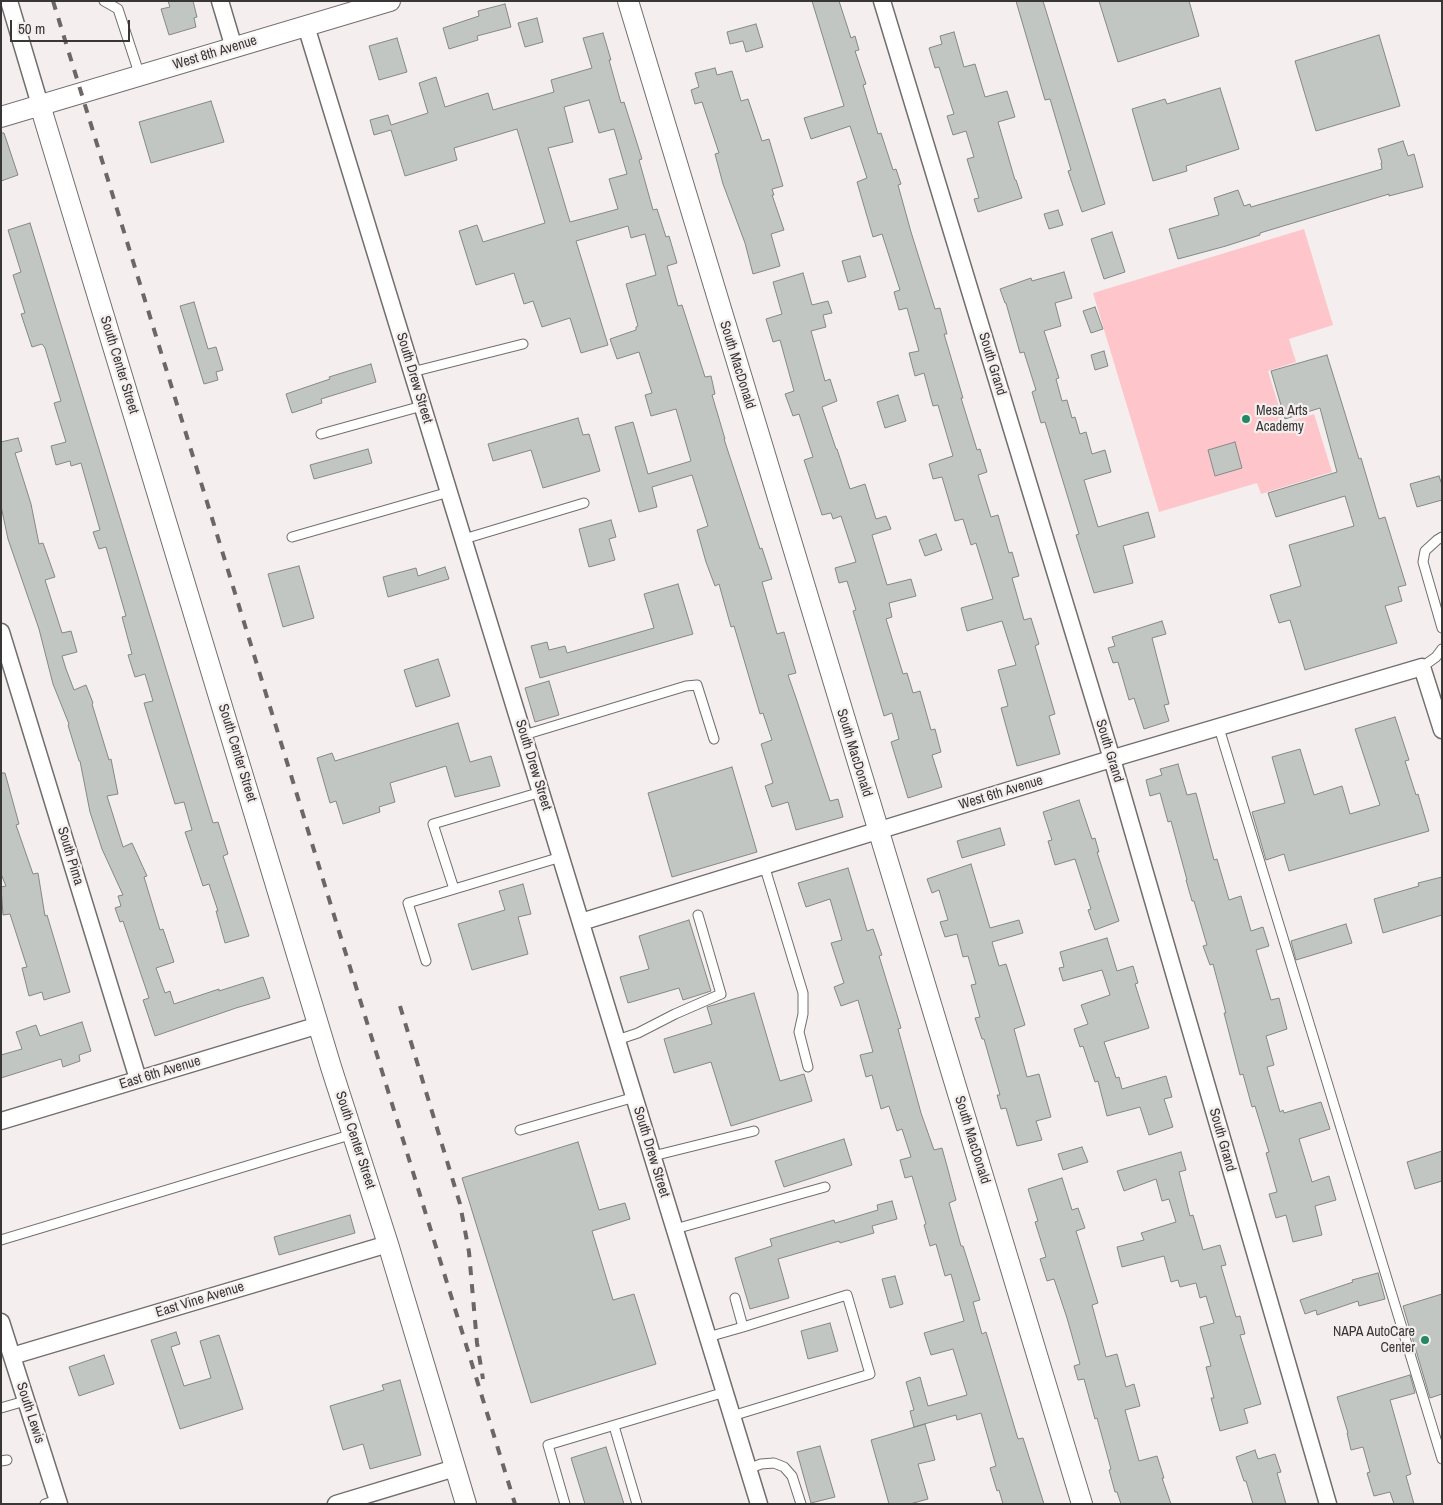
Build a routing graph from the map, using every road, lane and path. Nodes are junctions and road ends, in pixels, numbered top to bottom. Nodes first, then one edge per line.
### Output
1 (9, 1) edge
2 (104, 1) edge
3 (220, 1) edge
4 (390, 1) edge
5 (628, 1) edge
6 (882, 1) edge
7 (306, 26) junction
8 (234, 48) junction
9 (140, 76) junction
10 (40, 105) junction
11 (1, 117) edge
12 (523, 344) dead end
13 (412, 372) junction
14 (422, 406) junction
15 (321, 434) dead end
16 (449, 492) junction
17 (584, 503) dead end
18 (292, 537) dead end
19 (1442, 537) edge
20 (464, 539) junction
21 (1442, 628) edge
22 (1, 632) edge
23 (1442, 649) edge
24 (1422, 667) junction
25 (1219, 728) junction
26 (1442, 730) edge
27 (524, 735) junction
28 (714, 739) dead end
29 (1112, 759) junction
30 (541, 792) junction
31 (878, 831) junction
32 (561, 857) junction
33 (764, 866) junction
34 (454, 889) junction
35 (698, 915) dead end
36 (581, 922) junction
37 (426, 961) dead end
38 (319, 1025) junction
39 (617, 1040) junction
40 (808, 1067) dead end
41 (138, 1080) junction
42 (635, 1097) junction
43 (1, 1121) edge
44 (520, 1130) dead end
45 (754, 1131) dead end
46 (353, 1134) junction
47 (652, 1156) junction
48 (825, 1187) dead end
49 (675, 1229) junction
50 (1, 1240) edge
51 (388, 1244) junction
52 (735, 1298) dead end
53 (1, 1322) edge
54 (743, 1327) junction
55 (708, 1337) junction
56 (12, 1356) junction
57 (725, 1392) junction
58 (25, 1401) junction
59 (1, 1408) edge
60 (732, 1416) junction
61 (614, 1426) junction
62 (1442, 1459) edge
63 (455, 1468) junction
64 (748, 1469) junction
65 (54, 1502) edge
66 (336, 1504) edge
67 (466, 1504) edge
68 (565, 1504) edge
69 (637, 1504) edge
70 (759, 1504) edge
71 (801, 1504) edge
72 (1082, 1504) edge
73 (1328, 1504) edge

1 - 10 street, South Center Street
2 - 9 lane
3 - 8 street
4 - 7 street, West 8th Avenue
5 - 31 street, South MacDonald
6 - 29 street, South Grand
7 - 8 street, West 8th Avenue
7 - 13 street, South Drew Street
8 - 9 street, West 8th Avenue
9 - 10 street, West 8th Avenue
10 - 11 street, West 8th Avenue
10 - 38 street, South Center Street
12 - 13 lane
13 - 14 street, South Drew Street
14 - 15 lane
14 - 16 street, South Drew Street
16 - 18 lane
16 - 20 street, South Drew Street
17 - 20 lane
19 - 21 lane
20 - 27 street, South Drew Street
22 - 41 street, South Pima
23 - 24 lane
24 - 25 street, West 6th Avenue
24 - 26 street
25 - 29 street, West 6th Avenue
25 - 62 lane
27 - 28 lane
27 - 30 street, South Drew Street
29 - 31 street, West 6th Avenue
29 - 73 street, South Grand
30 - 32 street, South Drew Street
30 - 34 lane
31 - 33 street, West 6th Avenue
31 - 72 street, South MacDonald
32 - 34 lane
32 - 36 street, South Drew Street
33 - 36 street, West 6th Avenue
33 - 40 lane
34 - 37 lane
35 - 39 lane
36 - 39 street, South Drew Street
38 - 41 street, East 6th Avenue
38 - 46 street, South Center Street
39 - 42 street, South Drew Street
41 - 43 street, East 6th Avenue
42 - 44 lane
42 - 47 street, South Drew Street
45 - 47 lane
46 - 50 lane
46 - 51 street, South Center Street
47 - 49 street, South Drew Street
48 - 49 lane
49 - 55 street, South Drew Street
51 - 56 street, East Vine Avenue
51 - 63 street, South Center Street
52 - 54 lane
53 - 56 street, South Lewis
54 - 55 lane
54 - 60 lane
55 - 57 street, South Drew Street
56 - 58 street, South Lewis
57 - 60 street, South Drew Street
57 - 61 lane
58 - 59 lane
58 - 65 street, South Lewis
60 - 64 street, South Drew Street
61 - 68 lane
61 - 69 lane
63 - 66 street
63 - 67 street, South Center Street
64 - 70 street, South Drew Street
64 - 71 lane

